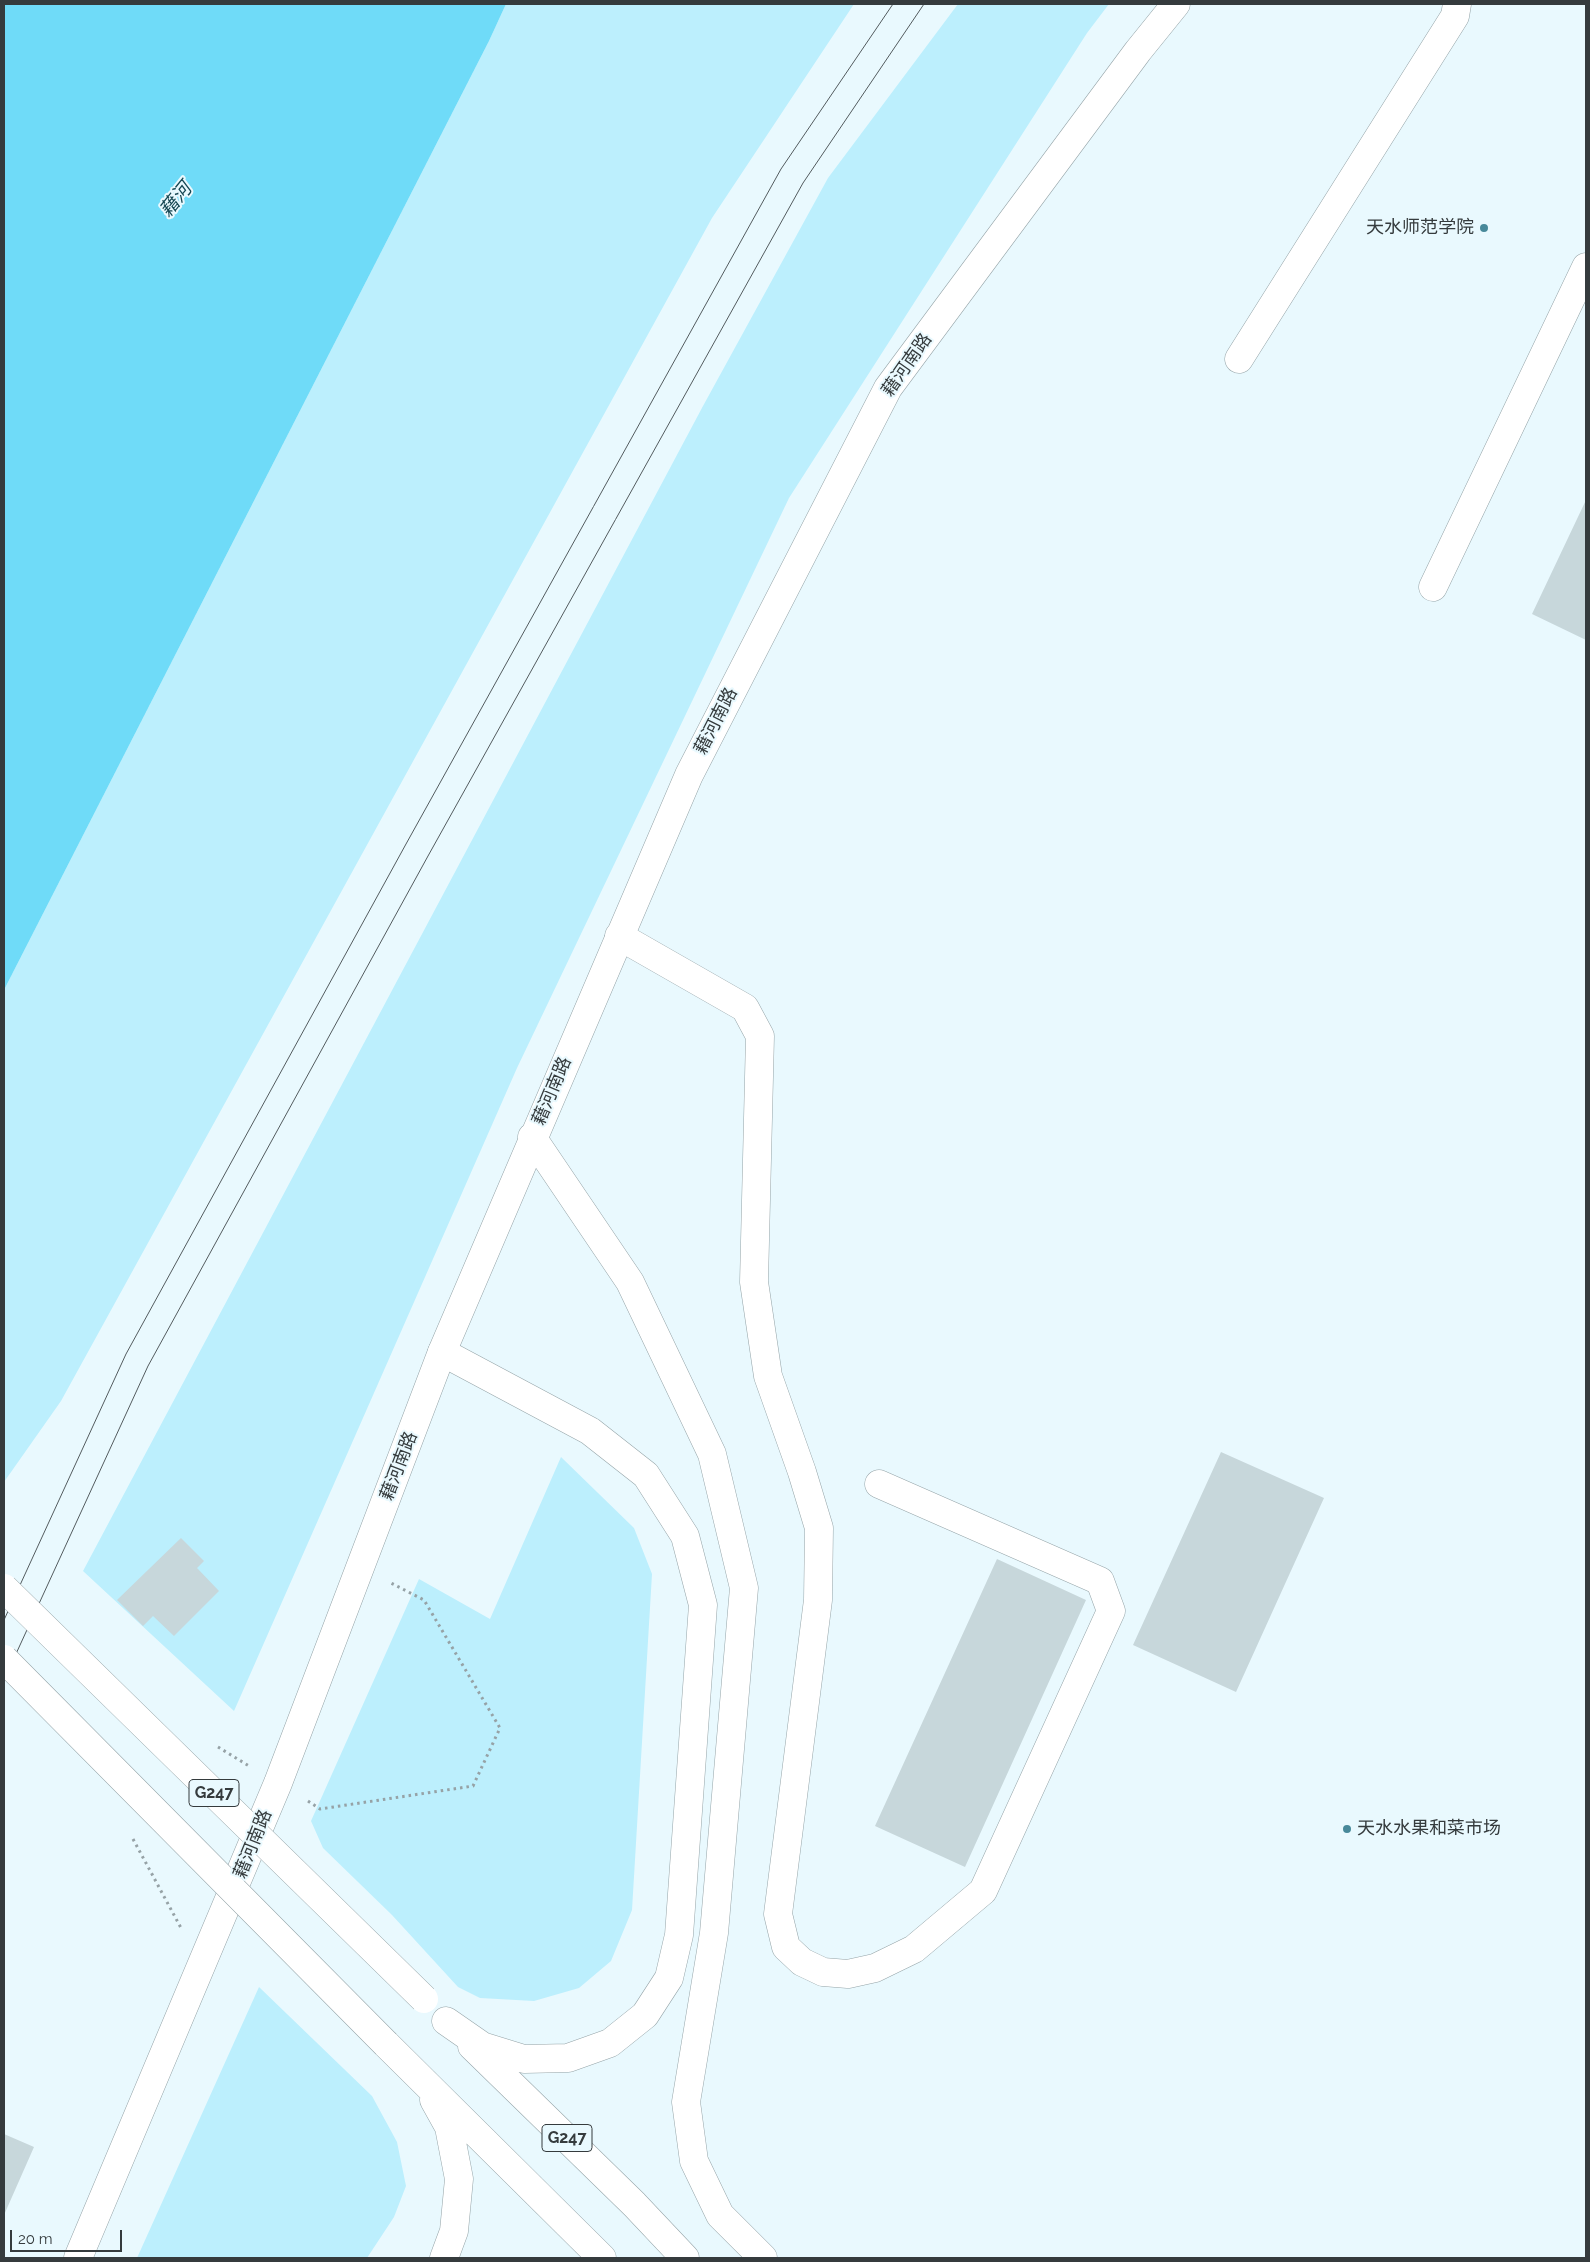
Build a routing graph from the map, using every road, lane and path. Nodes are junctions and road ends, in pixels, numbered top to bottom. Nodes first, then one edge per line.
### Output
1 (1176, 4) edge
2 (1457, 4) edge
3 (1586, 267) edge
4 (1240, 359) dead end
5 (1433, 587) dead end
6 (619, 936) junction
7 (532, 1137) junction
8 (442, 1352) junction
9 (879, 1484) dead end
10 (360, 1567) junction
11 (4, 1588) edge
12 (4, 1659) edge
13 (278, 1783) junction
14 (131, 1836) dead end
15 (202, 1967) junction
16 (446, 2020) junction
17 (424, 2082) junction
18 (78, 2258) edge
19 (444, 2258) edge
20 (602, 2258) edge
21 (685, 2258) edge
22 (762, 2258) edge

1 - 6 main road, 藉河南路
2 - 4 main road
3 - 5 main road
6 - 7 main road, 藉河南路
6 - 9 main road
7 - 8 main road, 藉河南路
7 - 22 main road
8 - 10 main road, 藉河南路
8 - 16 main road
10 - 13 main road, 藉河南路
10 - 13 path
11 - 16 main road, G247, bridge
12 - 17 main road, bridge
13 - 15 main road, 藉河南路
14 - 15 path
15 - 18 main road, 藉河南路
16 - 21 main road, G247
17 - 19 main road
17 - 20 main road

